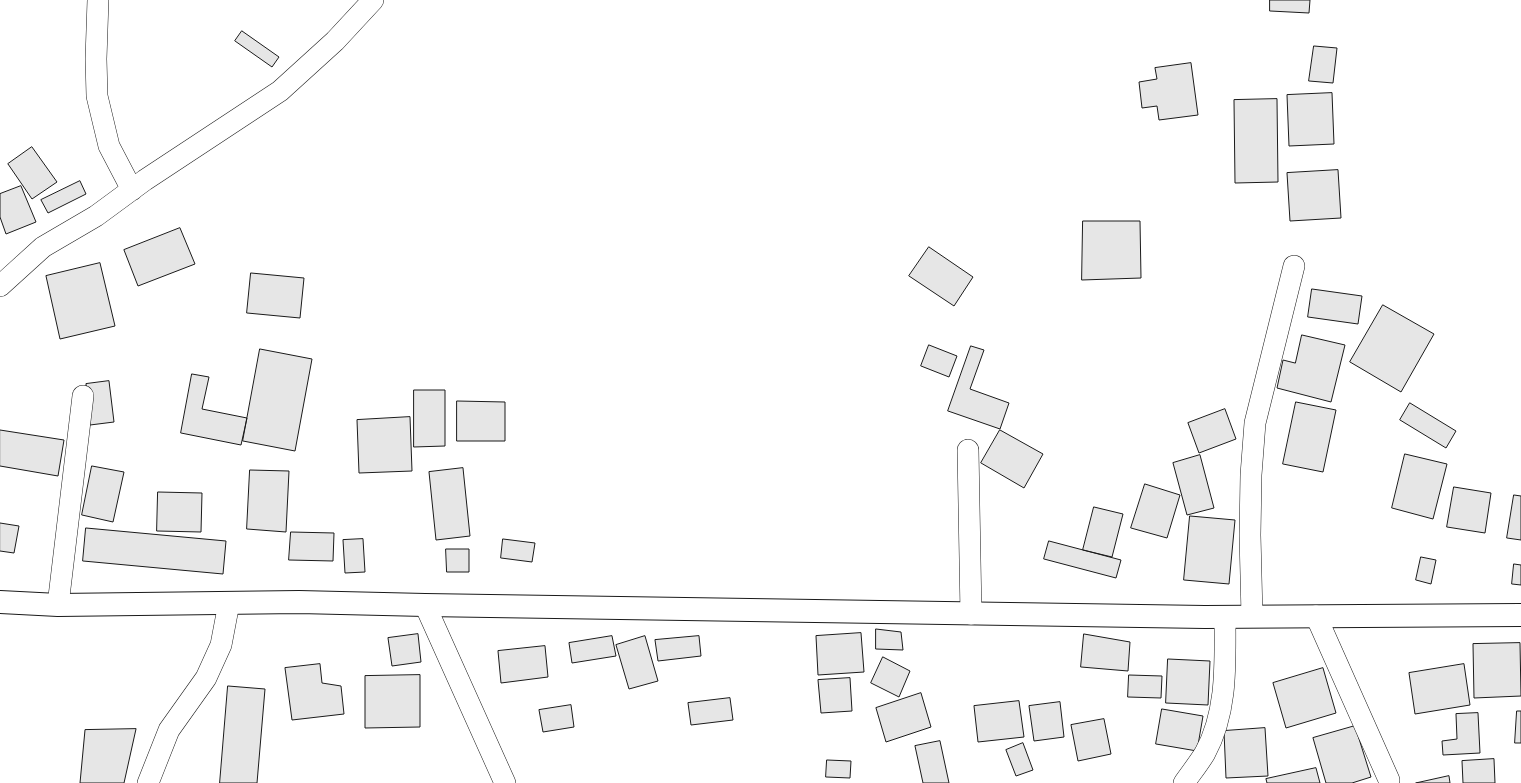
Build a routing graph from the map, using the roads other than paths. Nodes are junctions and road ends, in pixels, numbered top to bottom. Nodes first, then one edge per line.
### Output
1 (98, 0) edge
2 (373, 0) edge
3 (132, 190) junction
4 (1294, 266) dead end
5 (0, 286) edge
6 (83, 396) dead end
7 (968, 450) dead end
8 (0, 602) edge
9 (229, 603) junction
10 (58, 605) junction
11 (425, 605) junction
12 (971, 614) junction
13 (1521, 615) edge
14 (1252, 616) junction
15 (1316, 616) junction
16 (1225, 617) junction
17 (1389, 780) dead end
18 (148, 783) edge
19 (505, 783) edge
20 (1184, 783) edge

1 - 3 street
2 - 3 street
3 - 5 street
4 - 14 street
6 - 10 street
7 - 12 street
8 - 10 main road
9 - 10 main road
9 - 11 main road
9 - 18 street
11 - 12 main road
11 - 19 street
12 - 16 main road
13 - 15 main road
14 - 15 main road
14 - 16 main road
15 - 17 street
16 - 20 street

